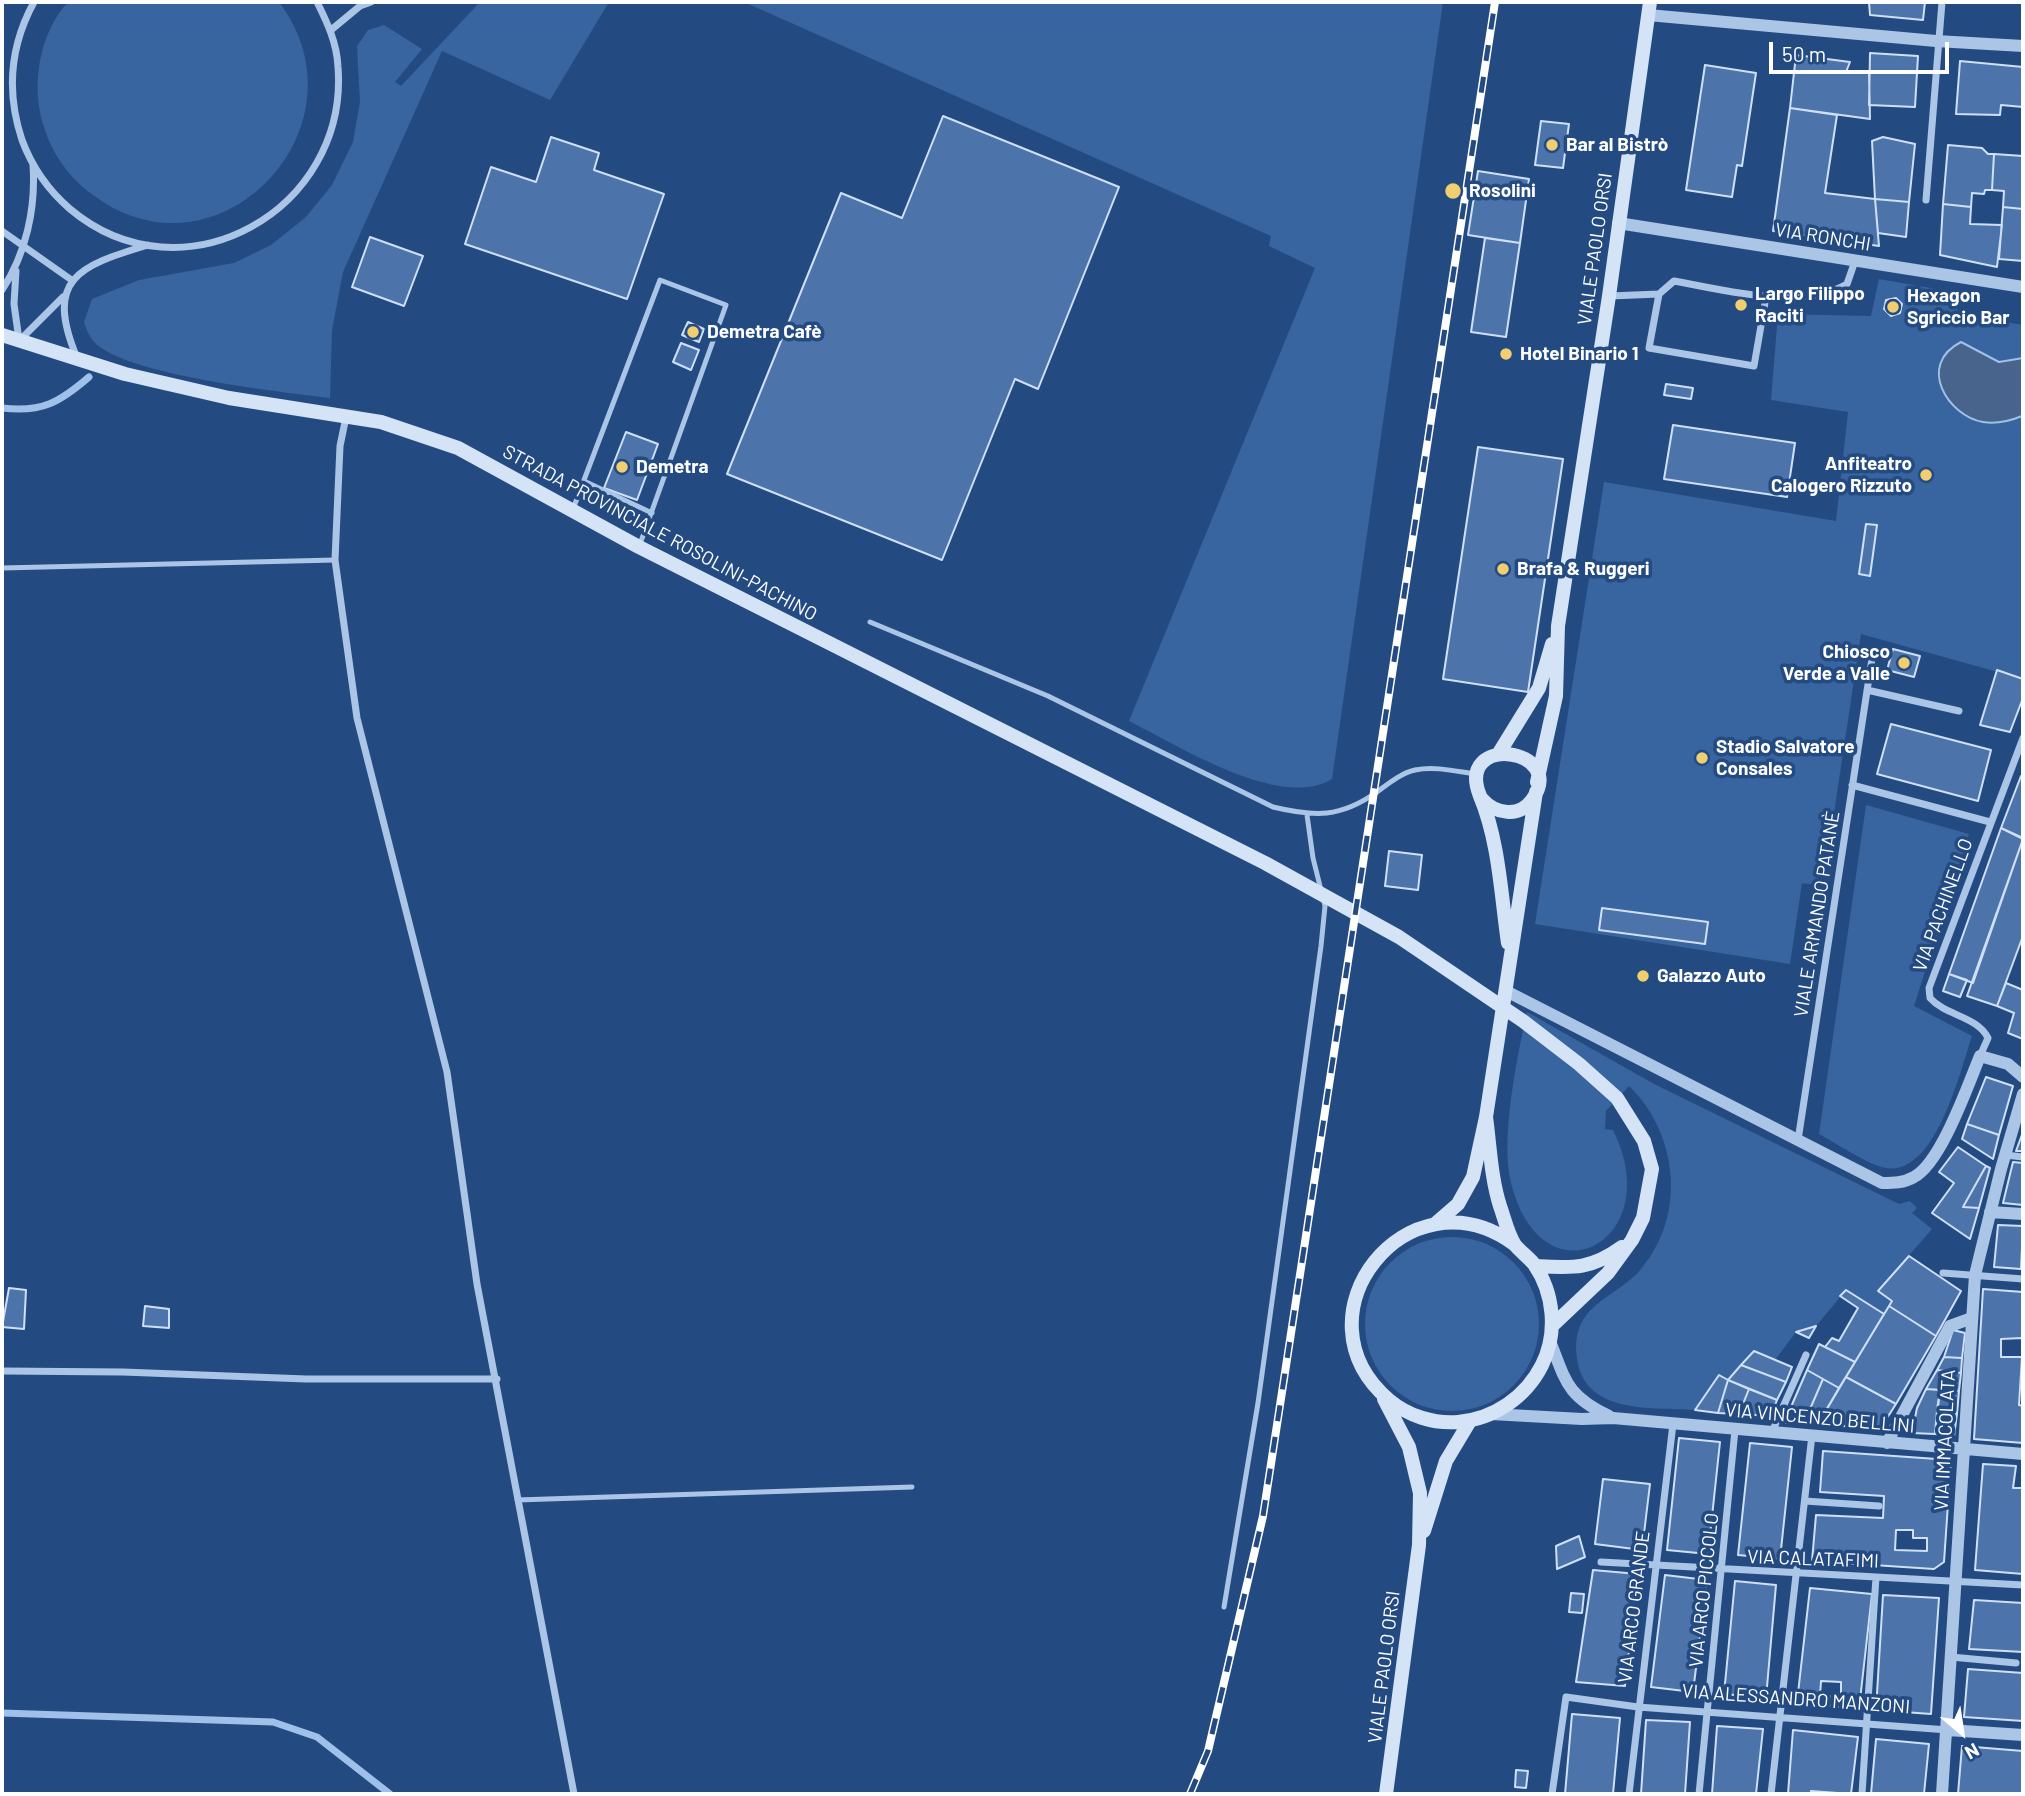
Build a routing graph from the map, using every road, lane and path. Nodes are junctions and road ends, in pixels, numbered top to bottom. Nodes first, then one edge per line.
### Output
1 (34, 2) edge
2 (317, 2) edge
3 (371, 2) edge
4 (1941, 2) edge
5 (1649, 8) edge
6 (331, 30) junction
7 (1936, 41) junction
8 (2023, 46) edge
9 (33, 164) junction
10 (1926, 200) dead end
11 (1618, 223) junction
12 (2, 231) edge
13 (22, 244) junction
14 (149, 245) junction
15 (1855, 261) junction
16 (17, 268) junction
17 (73, 281) junction
18 (2023, 287) edge
19 (2, 290) edge
20 (1659, 294) junction
21 (1609, 296) junction
22 (63, 297) junction
23 (1766, 297) junction
24 (2, 335) edge
25 (20, 340) junction
26 (77, 358) junction
27 (346, 416) junction
28 (584, 481) junction
29 (573, 509) junction
30 (652, 513) junction
31 (639, 547) junction
32 (335, 559) junction
33 (2, 568) edge
34 (870, 622) dead end
35 (1558, 626) junction
36 (1873, 652) dead end
37 (1867, 690) junction
38 (1959, 711) dead end
39 (2023, 738) edge
40 (2021, 749) edge
41 (1499, 753) junction
42 (1478, 774) junction
43 (1853, 785) junction
44 (1536, 787) junction
45 (1482, 799) junction
46 (1307, 815) junction
47 (1990, 822) junction
48 (1510, 958) junction
49 (1506, 991) junction
50 (1980, 1056) junction
51 (2023, 1077) edge
52 (2023, 1094) edge
53 (1486, 1117) junction
54 (1798, 1140) junction
55 (2005, 1154) junction
56 (2023, 1157) edge
57 (1990, 1212) junction
58 (2023, 1214) edge
59 (1435, 1224) junction
60 (1632, 1240) junction
61 (1514, 1244) junction
62 (1535, 1266) junction
63 (1943, 1273) dead end
64 (1975, 1275) junction
65 (2023, 1279) edge
66 (1972, 1318) junction
67 (1551, 1333) junction
68 (1806, 1355) dead end
69 (2, 1371) edge
70 (497, 1379) junction
71 (1381, 1393) junction
72 (1491, 1414) junction
73 (1613, 1418) junction
74 (1470, 1421) junction
75 (1672, 1424) junction
76 (1735, 1430) junction
77 (1772, 1432) junction
78 (1812, 1435) junction
79 (1887, 1443) junction
80 (1963, 1449) junction
81 (2023, 1454) edge
82 (912, 1487) dead end
83 (517, 1500) junction
84 (1805, 1501) junction
85 (1879, 1506) dead end
86 (1419, 1545) junction
87 (1601, 1562) dead end
88 (1655, 1565) junction
89 (1723, 1571) junction
90 (1798, 1574) junction
91 (1876, 1577) junction
92 (1958, 1583) junction
93 (2023, 1586) edge
94 (1224, 1607) dead end
95 (1951, 1657) junction
96 (2016, 1663) dead end
97 (1638, 1707) junction
98 (1707, 1712) junction
99 (1779, 1718) junction
100 (1868, 1723) junction
101 (1948, 1730) junction
102 (2023, 1734) edge
103 (574, 1794) edge
104 (1387, 1794) edge
105 (1552, 1794) edge
106 (1629, 1794) edge
107 (1699, 1794) edge
108 (1771, 1794) edge
109 (1862, 1794) edge
110 (1942, 1794) edge

1 - 9 street
2 - 6 street
3 - 6 street
4 - 7 street
5 - 7 street
5 - 11 main road, VIALE PAOLO ORSI
6 - 14 street
7 - 8 street
7 - 10 street
9 - 13 street
9 - 14 street
11 - 15 street, VIA RONCHI
11 - 21 main road, VIALE PAOLO ORSI
12 - 13 street
13 - 16 street
13 - 17 street
14 - 17 street
15 - 18 street, VIA RONCHI
15 - 23 street
16 - 19 street
16 - 25 street
17 - 22 street
20 - 21 street
20 - 23 street
20 - 23 street
21 - 35 main road, VIALE PAOLO ORSI
22 - 25 street
22 - 26 street
24 - 25 main road, STRADA PROVINCIALE ROSOLINI-PACHINO
25 - 26 main road, STRADA PROVINCIALE ROSOLINI-PACHINO
26 - 27 main road, STRADA PROVINCIALE ROSOLINI-PACHINO
27 - 29 main road, STRADA PROVINCIALE ROSOLINI-PACHINO
27 - 32 street
28 - 29 lane
28 - 30 lane
28 - 30 lane
29 - 31 main road, STRADA PROVINCIALE ROSOLINI-PACHINO
30 - 31 lane
31 - 60 main road, STRADA PROVINCIALE ROSOLINI-PACHINO
32 - 33 lane
32 - 70 street
34 - 46 lane
35 - 41 main road
35 - 44 main road
36 - 37 street, VIALE ARMANDO PATANÈ
37 - 38 street
37 - 43 street, VIALE ARMANDO PATANÈ
39 - 40 street, VIA PACHINELLO
40 - 47 street, VIA PACHINELLO
41 - 42 main road
41 - 44 main road
42 - 45 main road
42 - 46 lane
43 - 47 street
43 - 54 street, VIALE ARMANDO PATANÈ
44 - 45 main road
44 - 48 main road
45 - 48 main road
46 - 94 lane
47 - 50 street, VIA PACHINELLO
48 - 49 main road
49 - 53 main road
49 - 54 street
50 - 51 street
50 - 54 street
52 - 55 street, VIA IMMACOLATA
53 - 59 main road
53 - 61 main road
55 - 56 street
55 - 57 street, VIA IMMACOLATA
57 - 58 street
57 - 64 street, VIA IMMACOLATA
59 - 61 main road
59 - 71 main road
60 - 62 main road
60 - 67 main road, STRADA PROVINCIALE ROSOLINI-PACHINO
61 - 62 main road
62 - 67 main road
63 - 64 street
64 - 65 street
64 - 66 street, VIA IMMACOLATA
66 - 79 street
66 - 80 street, VIA IMMACOLATA
67 - 72 main road
67 - 73 street
68 - 77 street
69 - 70 street
70 - 83 street
71 - 74 main road
71 - 86 main road
72 - 73 street
72 - 74 main road
73 - 75 street, VIA VINCENZO BELLINI
74 - 86 main road
75 - 76 street, VIA VINCENZO BELLINI
75 - 88 street, VIA ARCO GRANDE
76 - 77 street, VIA VINCENZO BELLINI
76 - 89 street, VIA ARCO PICCOLO
77 - 78 street, VIA VINCENZO BELLINI
78 - 79 street, VIA VINCENZO BELLINI
78 - 84 street
79 - 80 street, VIA VINCENZO BELLINI
80 - 81 street, VIA VINCENZO BELLINI
80 - 92 street, VIA IMMACOLATA
82 - 83 lane
83 - 103 street
84 - 85 street
84 - 90 street
86 - 104 main road, VIALE PAOLO ORSI
87 - 88 street, VIA CALATAFIMI
88 - 89 street, VIA CALATAFIMI
88 - 97 street, VIA ARCO GRANDE
89 - 90 street, VIA CALATAFIMI
89 - 98 street, VIA ARCO PICCOLO
90 - 91 street, VIA CALATAFIMI
90 - 99 street
91 - 92 street, VIA CALATAFIMI
91 - 100 street
92 - 93 street, VIA CALATAFIMI
92 - 95 street, VIA IMMACOLATA
95 - 96 street
95 - 101 street, VIA IMMACOLATA
97 - 98 street, VIA ALESSANDRO MANZONI
97 - 105 street, VIA ALESSANDRO MANZONI
97 - 106 street, VIA ARCO GRANDE
98 - 99 street, VIA ALESSANDRO MANZONI
98 - 107 street, VIA ARCO PICCOLO
99 - 100 street, VIA ALESSANDRO MANZONI
99 - 108 street
100 - 101 street, VIA ALESSANDRO MANZONI
100 - 109 street
101 - 102 street, VIA ALESSANDRO MANZONI
101 - 110 street, VIA IMMACOLATA

